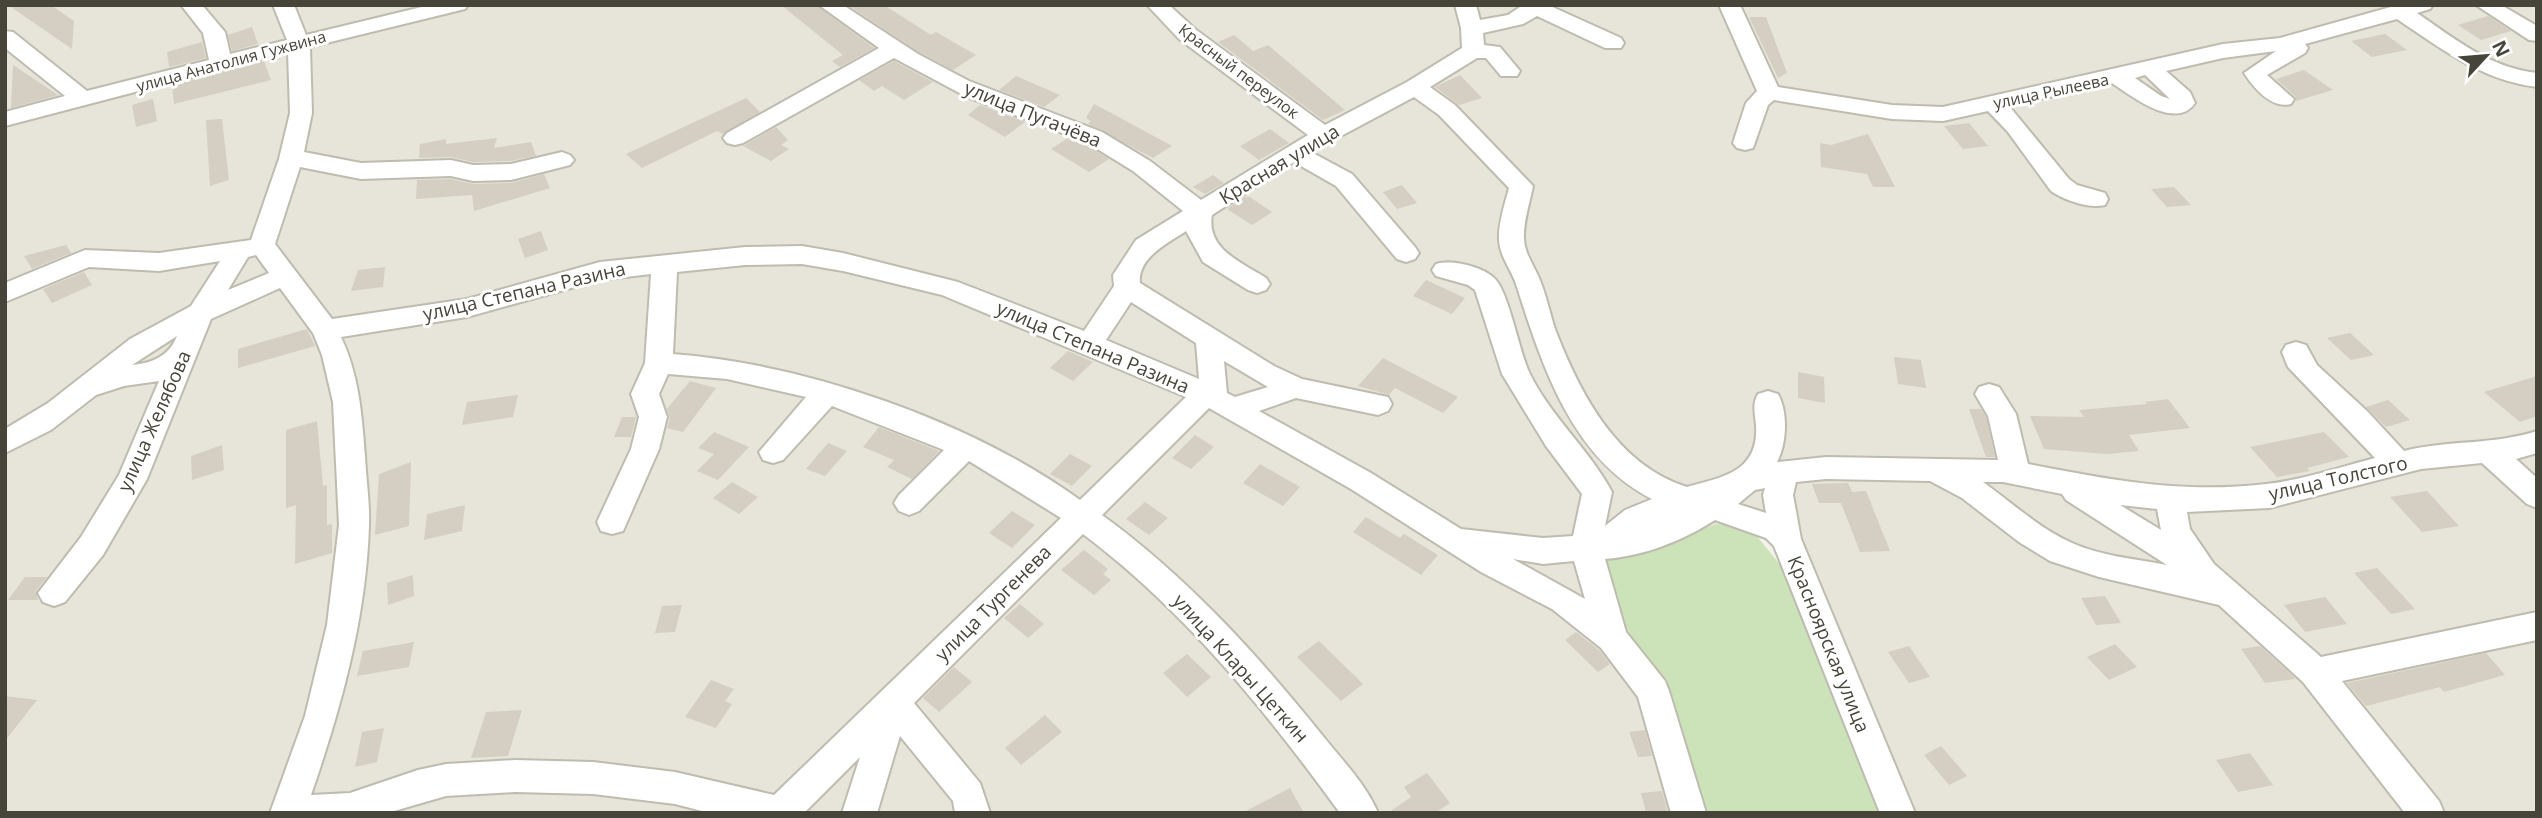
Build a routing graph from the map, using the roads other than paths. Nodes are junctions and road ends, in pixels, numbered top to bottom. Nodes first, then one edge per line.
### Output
1 (191, 5) edge
2 (283, 5) edge
3 (458, 5) edge
4 (829, 5) edge
5 (1157, 5) edge
6 (1729, 5) edge
7 (2423, 5) edge
8 (2486, 5) edge
9 (1535, 6) edge
10 (2400, 11) junction
11 (2322, 32) junction
12 (2537, 35) edge
13 (5, 37) edge
14 (299, 43) junction
15 (1486, 43) edge
16 (1613, 43) dead end
17 (893, 49) junction
18 (221, 64) junction
19 (2151, 69) junction
20 (2119, 77) junction
21 (2537, 80) edge
22 (1415, 87) junction
23 (1769, 92) junction
24 (2283, 99) dead end
25 (84, 100) junction
26 (1993, 103) junction
27 (5, 119) edge
28 (1324, 135) junction
29 (735, 138) dead end
30 (1745, 143) dead end
31 (1293, 152) junction
32 (291, 159) junction
33 (562, 160) dead end
34 (2096, 199) dead end
35 (1200, 212) junction
36 (251, 247) junction
37 (1406, 253) dead end
38 (665, 263) junction
39 (1446, 271) dead end
40 (285, 276) junction
41 (1257, 284) dead end
42 (1126, 287) junction
43 (5, 293) edge
44 (200, 314) junction
45 (325, 330) junction
46 (1209, 339) junction
47 (1090, 344) junction
48 (2297, 352) dead end
49 (183, 357) junction
50 (659, 363) junction
51 (1296, 388) junction
52 (79, 391) junction
53 (826, 394) junction
54 (1989, 394) dead end
55 (1217, 401) junction
56 (1768, 401) dead end
57 (1378, 404) dead end
58 (5, 442) edge
59 (2537, 442) edge
60 (966, 446) junction
61 (2488, 451) junction
62 (773, 452) dead end
63 (2399, 464) junction
64 (1931, 470) junction
65 (1784, 472) junction
66 (2016, 473) junction
67 (2056, 480) junction
68 (1745, 481) junction
69 (2537, 496) edge
70 (2175, 500) junction
71 (1700, 502) junction
72 (909, 503) dead end
73 (1080, 516) junction
74 (612, 522) dead end
75 (1451, 538) junction
76 (1786, 539) junction
77 (1590, 548) junction
78 (2208, 576) junction
79 (54, 593) dead end
80 (2236, 601) junction
81 (2537, 626) edge
82 (1612, 638) junction
83 (2315, 672) junction
84 (894, 703) junction
85 (287, 813) edge
86 (296, 813) edge
87 (779, 813) edge
88 (859, 813) edge
89 (973, 813) edge
90 (1361, 813) edge
91 (1689, 813) edge
92 (1898, 813) edge
93 (2427, 813) edge

1 - 18 street
2 - 14 street
3 - 14 street, улица Анатолия Гужвина
4 - 17 street, улица Пугачёва
5 - 28 street, Красный переулок
6 - 23 street
7 - 10 street, улица Рылеева
8 - 12 street
9 - 15 street
9 - 16 street
10 - 11 street, улица Рылеева
10 - 21 street
11 - 19 street, улица Рылеева
11 - 24 street
13 - 25 street
14 - 18 street, улица Анатолия Гужвина
14 - 32 street, улица Желябова
15 - 22 street, Красная улица
17 - 29 street
17 - 35 street, улица Пугачёва
18 - 25 street, улица Анатолия Гужвина
19 - 20 street, улица Рылеева
19 - 20 street
20 - 26 street, улица Рылеева
22 - 28 street, Красная улица
22 - 71 street
23 - 26 street, улица Рылеева
23 - 30 street
25 - 27 street, улица Анатолия Гужвина
26 - 34 street
28 - 31 street, Красная улица
31 - 35 street, Красная улица
31 - 37 street
32 - 33 street
32 - 36 street, улица Желябова
35 - 41 street
35 - 42 street, Красная улица
36 - 40 street
36 - 43 street
36 - 44 street, улица Желябова
38 - 45 street, улица Степана Разина
38 - 47 street, улица Степана Разина
38 - 50 street
39 - 77 street
40 - 44 street, улица Желябова
40 - 45 street
42 - 46 street
42 - 47 street, Красная улица
44 - 49 street, улица Желябова
44 - 52 street, улица Желябова
45 - 85 street
46 - 51 street
46 - 55 street
47 - 55 street, улица Степана Разина
48 - 63 street
49 - 52 street
49 - 79 street, улица Желябова
50 - 53 street, улица Клары Цеткин
50 - 74 street
51 - 55 street
51 - 57 street
52 - 58 street, улица Желябова
53 - 60 street, улица Клары Цеткин
53 - 62 street
54 - 66 street
55 - 73 street, улица Тургенева
55 - 75 street, улица Степана Разина
56 - 68 street
59 - 61 street, улица Толстого
60 - 72 street
60 - 73 street, улица Клары Цеткин
61 - 63 street, улица Толстого
61 - 69 street
63 - 70 street, улица Толстого
64 - 65 street, улица Толстого
64 - 66 street, улица Толстого
64 - 80 street, улица Толстого
65 - 68 street, улица Толстого
65 - 76 street, Красноярская улица
66 - 67 street, улица Толстого
67 - 70 street, улица Толстого
67 - 78 street, улица Толстого
68 - 71 street
70 - 78 street
71 - 76 street
71 - 77 street
73 - 84 street, улица Тургенева
73 - 90 street, улица Клары Цеткин
75 - 77 street
75 - 82 street, улица Степана Разина
76 - 92 street, Красноярская улица
77 - 82 street
78 - 80 street, улица Толстого
80 - 83 street, улица Толстого
81 - 83 street
82 - 91 street, улица Степана Разина
83 - 93 street, улица Толстого
84 - 87 street, улица Тургенева
84 - 88 street
84 - 89 street
86 - 87 street, улица Тургенева

